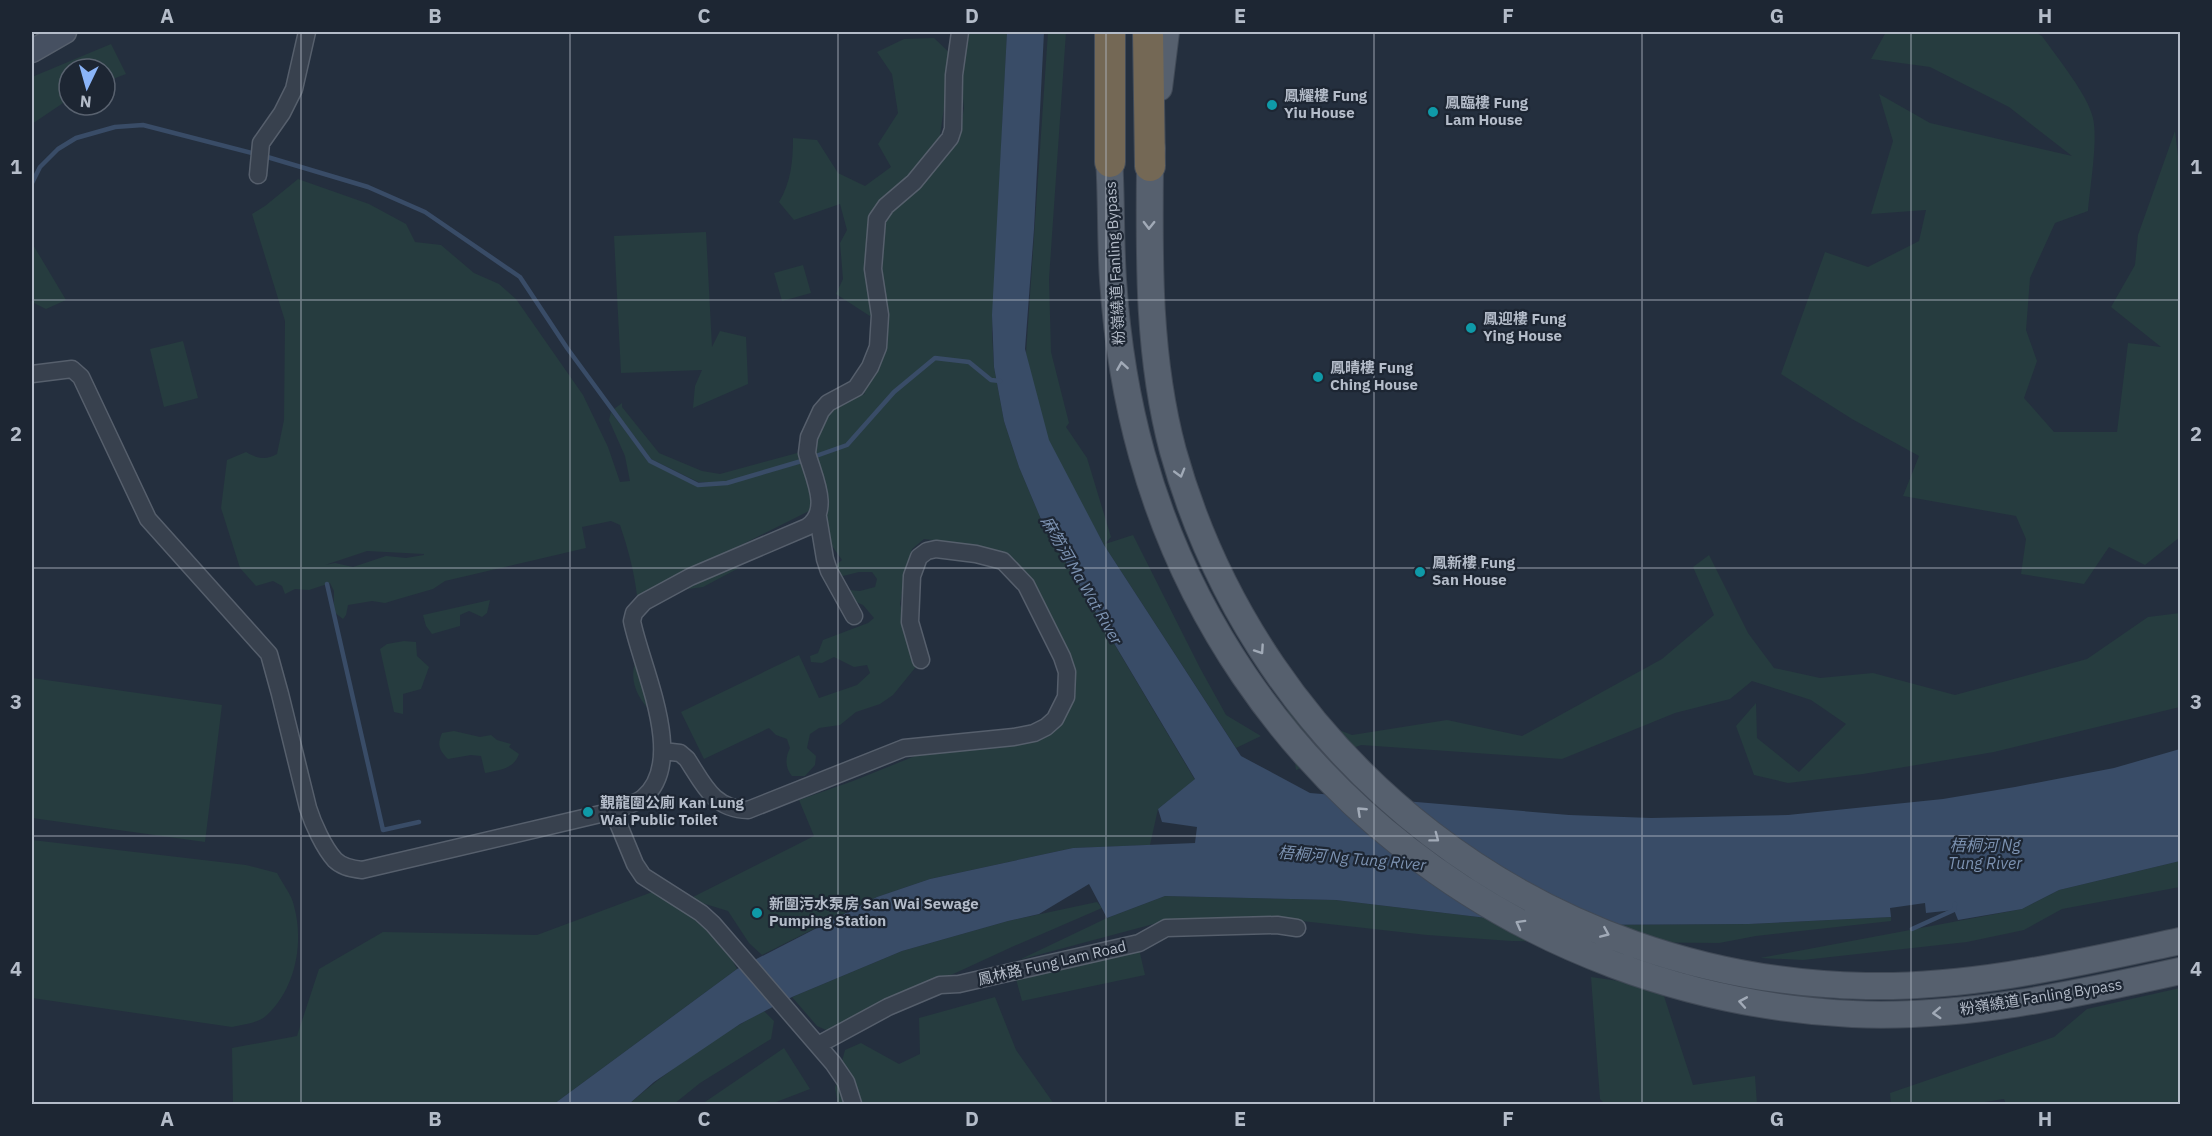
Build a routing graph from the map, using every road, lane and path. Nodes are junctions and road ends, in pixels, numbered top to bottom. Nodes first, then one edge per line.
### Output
1 (65, 32) edge
2 (307, 32) edge
3 (960, 32) edge
4 (1099, 32) edge
5 (1110, 32) edge
6 (1148, 32) edge
7 (1166, 32) edge
8 (32, 51) edge
9 (1110, 162) junction
10 (1150, 166) junction
11 (258, 175) dead end
12 (32, 374) edge
13 (819, 510) junction
14 (854, 616) dead end
15 (921, 660) dead end
16 (663, 751) junction
17 (613, 811) junction
18 (1297, 928) dead end
19 (2181, 941) edge
20 (2181, 971) edge
21 (813, 1040) junction
22 (853, 1104) edge

1 - 8 main road
2 - 11 street
3 - 13 street
4 - 9 main road
5 - 9 highway, 粉嶺繞道 Fanling Bypass
6 - 10 highway, 粉嶺繞道 Fanling Bypass
7 - 10 main road
20 -> 9 main road, 粉嶺繞道 Fanling Bypass
10 -> 19 main road, 粉嶺繞道 Fanling Bypass
12 - 17 street
13 - 14 street
13 - 16 street
15 - 16 street
16 - 17 street
17 - 21 street
18 - 21 street, 鳳林路 Fung Lam Road
21 - 22 street

